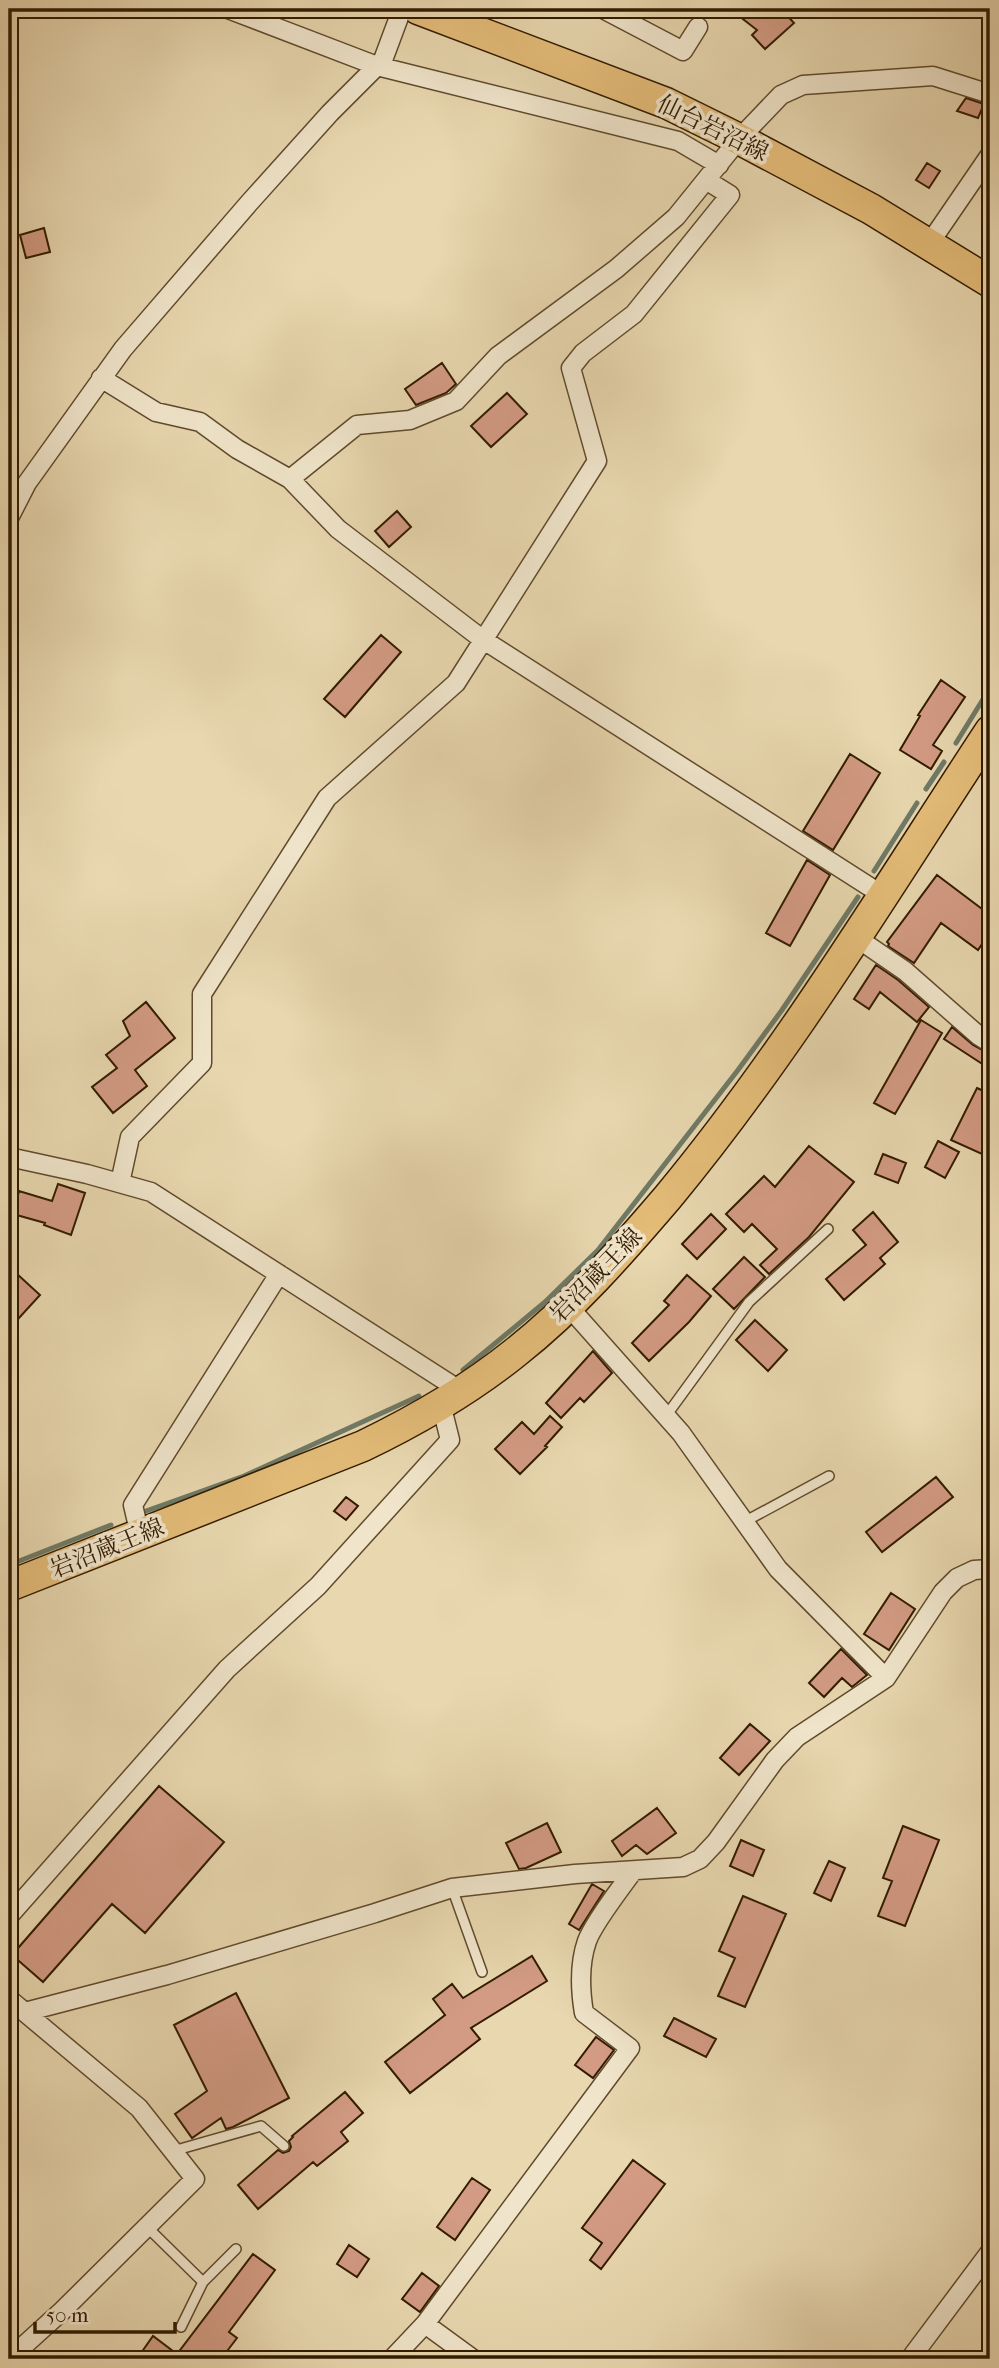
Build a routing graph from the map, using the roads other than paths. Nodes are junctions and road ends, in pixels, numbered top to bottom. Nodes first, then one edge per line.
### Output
1 (228, 9) edge
2 (402, 9) edge
3 (418, 9) edge
4 (603, 9) edge
5 (698, 27) dead end
6 (380, 63) junction
7 (990, 94) edge
8 (739, 139) junction
9 (990, 155) edge
10 (719, 165) junction
11 (706, 180) junction
12 (929, 244) junction
13 (990, 282) edge
14 (101, 378) junction
15 (290, 479) junction
16 (9, 518) edge
17 (482, 639) junction
18 (990, 731) edge
19 (884, 896) junction
20 (858, 938) junction
21 (990, 1043) edge
22 (9, 1157) edge
23 (120, 1183) junction
24 (828, 1229) dead end
25 (279, 1274) junction
26 (569, 1307) junction
27 (451, 1398) junction
28 (666, 1416) junction
29 (829, 1476) dead end
30 (744, 1522) junction
31 (139, 1535) junction
32 (990, 1569) edge
33 (9, 1587) edge
34 (886, 1678) junction
35 (633, 1871) junction
36 (452, 1888) junction
37 (9, 1916) edge
38 (482, 1972) dead end
39 (9, 1999) edge
40 (25, 2012) junction
41 (284, 2146) dead end
42 (173, 2151) junction
43 (146, 2226) junction
44 (236, 2249) dead end
45 (990, 2252) edge
46 (203, 2282) junction
47 (425, 2324) junction
48 (181, 2327) dead end
49 (9, 2359) edge
50 (392, 2359) edge
51 (472, 2359) edge
52 (910, 2359) edge

1 - 6 street
2 - 6 street
3 - 8 main road, 仙台岩沼線
4 - 5 street
6 - 10 street
6 - 14 street
7 - 8 street
8 - 10 street
8 - 12 main road, 仙台岩沼線
9 - 12 street
10 - 11 street
11 - 15 street
11 - 17 street
12 - 13 main road, 仙台岩沼線
14 - 15 street
14 - 16 street
15 - 17 street
17 - 19 street
17 - 23 street
18 - 19 main road, 岩沼蔵王線
19 - 20 main road, 岩沼蔵王線
20 - 21 street
20 - 26 main road, 岩沼蔵王線
22 - 23 street
23 - 25 street
24 - 28 lane
25 - 27 street
25 - 31 street
26 - 27 main road, 岩沼蔵王線
26 - 28 street
27 - 31 main road, 岩沼蔵王線
27 - 37 street
28 - 30 street
29 - 30 lane
30 - 34 street
31 - 33 main road, 岩沼蔵王線
32 - 34 street
34 - 35 street
35 - 36 street
35 - 47 street
36 - 38 lane
36 - 40 street
39 - 40 street
40 - 42 street
41 - 42 lane
42 - 43 street
43 - 46 lane
43 - 49 street
44 - 46 lane
45 - 52 street
46 - 48 lane
47 - 50 street
47 - 51 street

